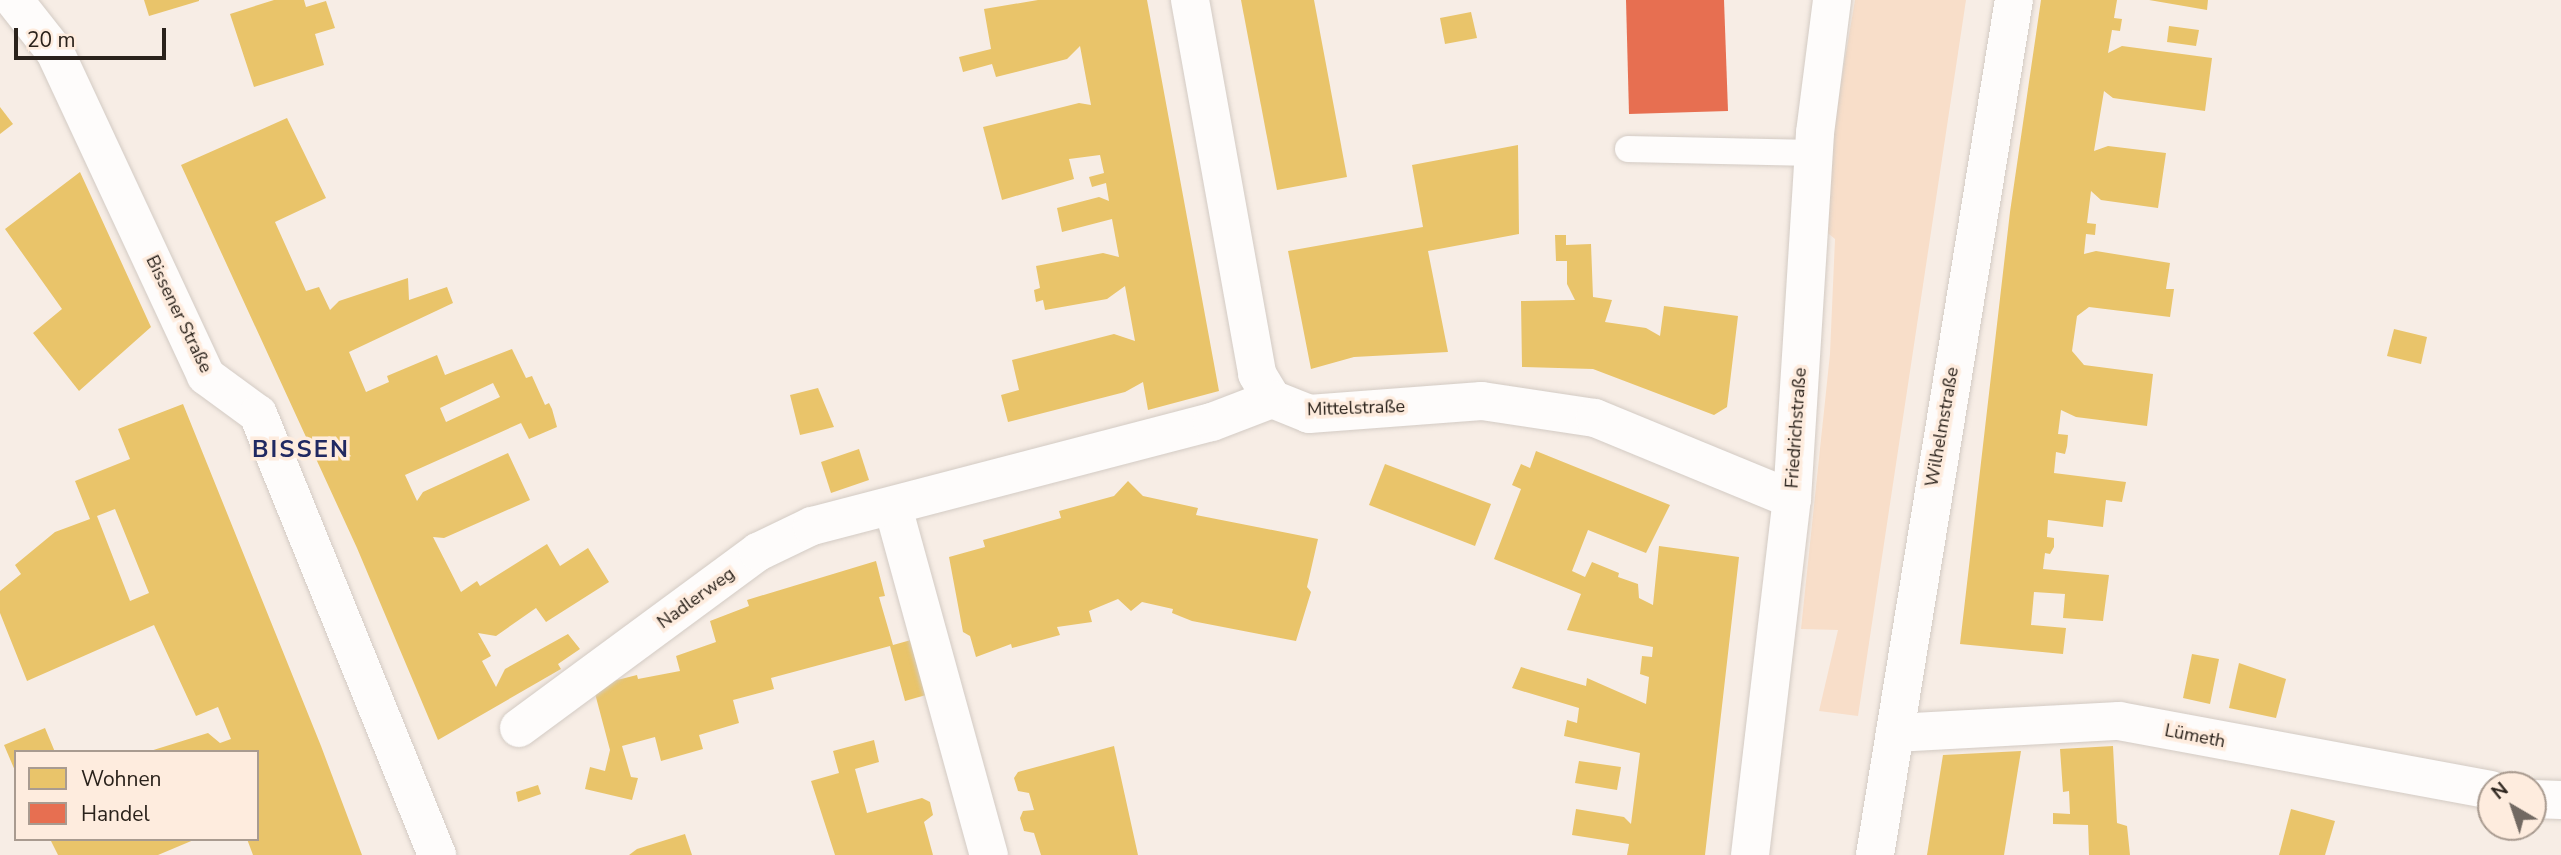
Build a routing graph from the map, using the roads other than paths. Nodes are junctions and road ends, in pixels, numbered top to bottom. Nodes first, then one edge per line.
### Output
1 (14, 0) edge
2 (1190, 0) edge
3 (1832, 0) edge
4 (2014, 0) edge
5 (1628, 149) dead end
6 (1813, 153) junction
7 (1272, 399) junction
8 (1791, 499) junction
9 (893, 507) junction
10 (519, 728) dead end
11 (1895, 733) junction
12 (2477, 787) edge
13 (437, 855) edge
14 (989, 855) edge
15 (1750, 855) edge
16 (1875, 855) edge

1 - 13 street, Bissener Straße
2 - 7 street
3 - 6 street, Friedrichstraße
4 - 11 street, Wilhelmstraße
5 - 6 lane
6 - 8 street, Friedrichstraße
7 - 8 street, Mittelstraße
7 - 9 street, Nadlerweg
8 - 15 street, Friedrichstraße
9 - 10 street, Nadlerweg
9 - 14 street
11 - 12 street, Lümeth
11 - 16 street, Wilhelmstraße

